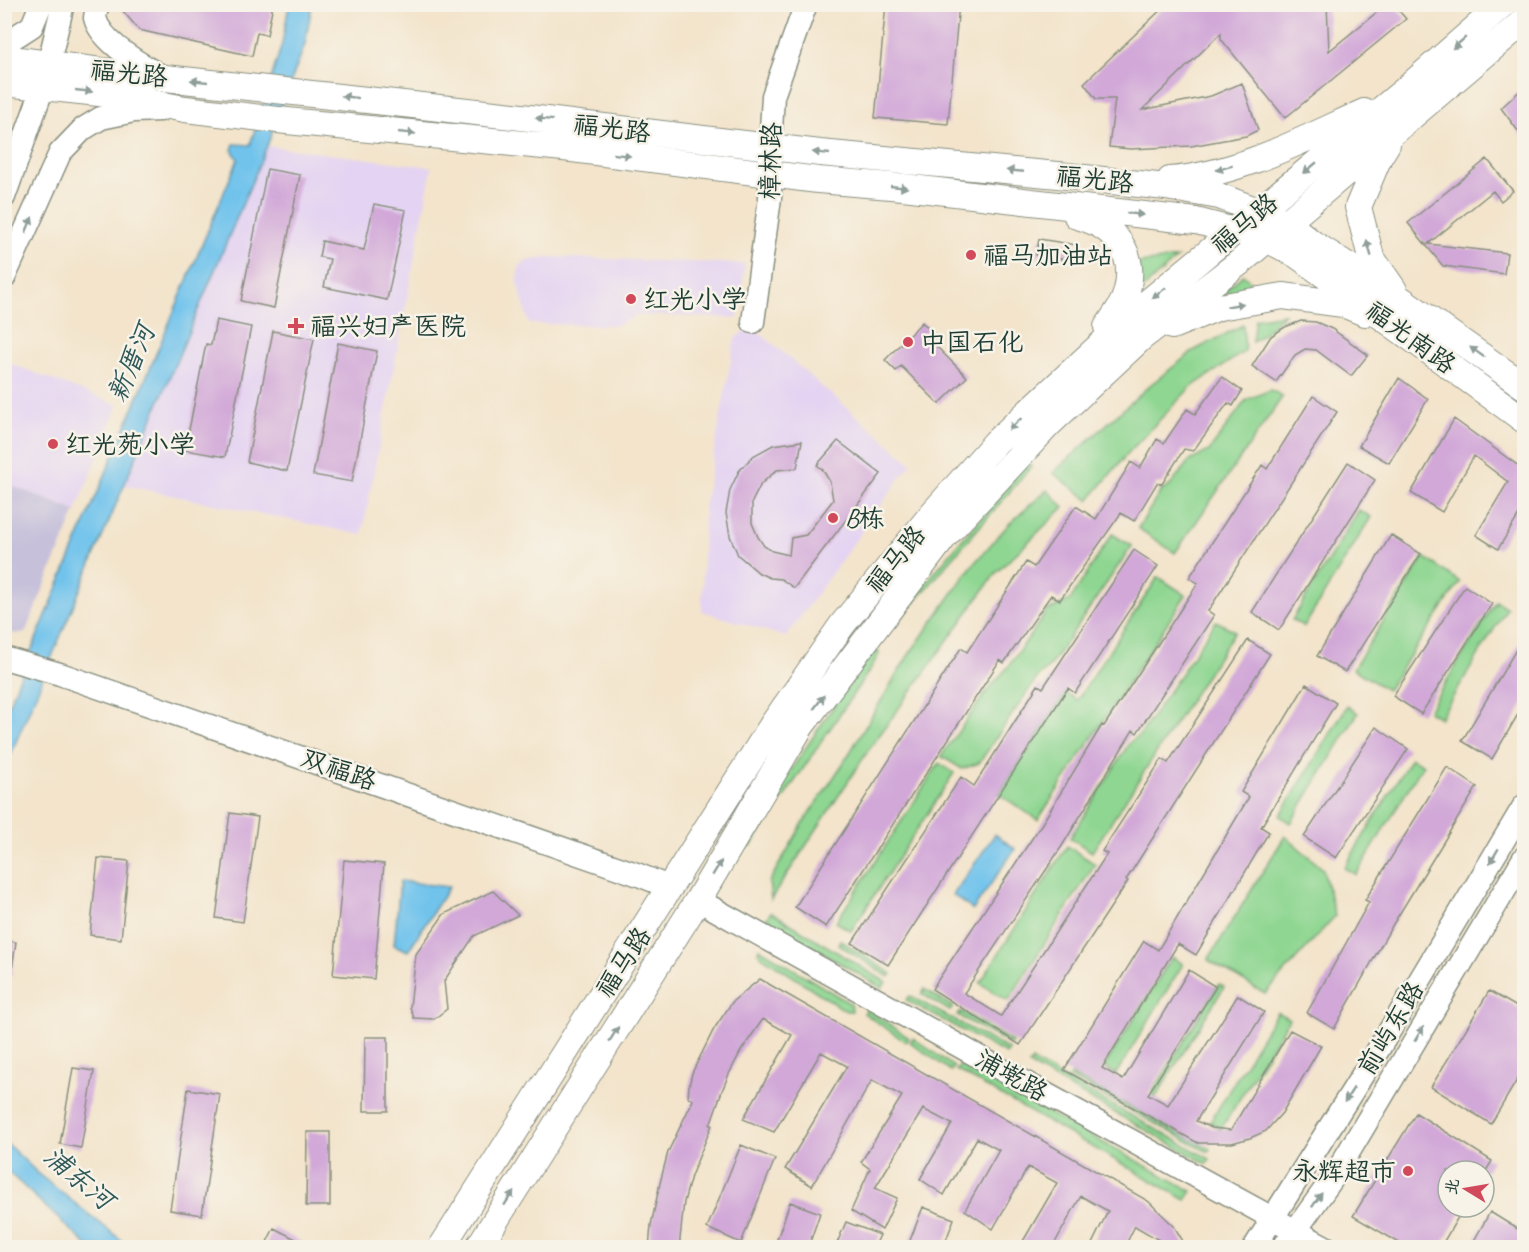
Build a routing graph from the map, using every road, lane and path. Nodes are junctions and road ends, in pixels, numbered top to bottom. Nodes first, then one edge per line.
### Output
1 (41, 4) edge
2 (63, 4) edge
3 (98, 4) edge
4 (806, 4) edge
5 (1503, 4) edge
6 (1524, 21) edge
7 (4, 42) edge
8 (4, 58) edge
9 (46, 76) junction
10 (164, 78) junction
11 (4, 83) edge
12 (1394, 99) junction
13 (184, 109) junction
14 (1396, 130) junction
15 (770, 147) junction
16 (770, 174) junction
17 (1128, 183) junction
18 (4, 197) edge
19 (1031, 203) junction
20 (1258, 211) junction
21 (1286, 222) junction
22 (1236, 230) junction
23 (1267, 239) junction
24 (1305, 249) junction
25 (4, 278) edge
26 (1399, 298) junction
27 (753, 322) dead end
28 (1392, 324) junction
29 (1141, 338) junction
30 (1089, 356) junction
31 (1524, 386) edge
32 (1524, 420) edge
33 (10, 659) edge
34 (1524, 806) edge
35 (1524, 858) edge
36 (671, 888) junction
37 (698, 900) junction
38 (1273, 1218) junction
39 (1289, 1239) edge
40 (441, 1248) edge
41 (478, 1248) edge
42 (1254, 1248) edge
43 (1327, 1248) edge

1 - 7 street
2 - 9 street
3 - 10 street
4 - 15 street, 樟林路
5 -> 12 main road, 福马路
6 - 14 main road, 福马路
8 - 9 main road, 福光路
9 - 10 main road, 福光路
9 - 11 main road, 福光路
9 -> 13 main road, 福光路
9 - 18 street
15 -> 10 main road, 福光路
12 -> 17 main road
12 -> 20 main road, 福马路
13 -> 16 main road, 福光路
25 -> 13 street
14 - 21 main road, 福马路
26 -> 14 main road
15 - 16 street, 樟林路
17 -> 15 main road, 福光路
16 -> 19 main road, 福光路
16 - 27 street, 樟林路
17 - 20 main road, 福光路
19 -> 22 main road, 福光路
19 - 30 main road
20 - 21 main road, 福光路
20 - 22 main road, 福马路
21 - 23 main road, 福马路
21 - 24 main road, 福光路
22 - 23 main road, 福光路
22 -> 30 main road, 福马路
23 - 24 main road, 福光路
23 - 29 main road, 福马路
24 - 26 main road, 福光南路
24 - 28 main road, 福光南路
31 -> 26 main road, 福光南路
29 -> 28 main road
28 - 32 main road, 福光南路
37 -> 29 main road, 福马路
30 -> 36 main road, 福马路
33 - 36 street, 双福路
34 -> 38 street, 前屿东路
39 -> 35 street, 前屿东路
36 - 40 main road, 福马路
37 - 38 street, 浦墘路
41 -> 37 main road, 福马路
38 - 39 street, 浦墘路
38 - 42 street, 前屿东路
39 - 43 street, 浦墘路

